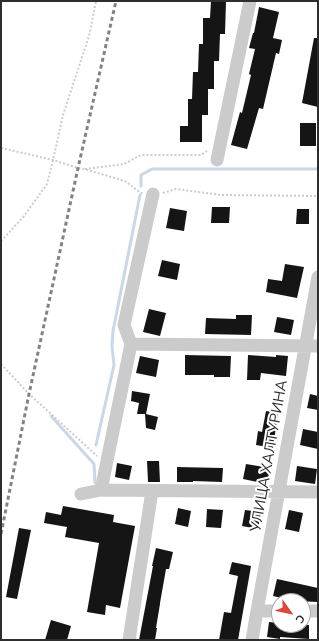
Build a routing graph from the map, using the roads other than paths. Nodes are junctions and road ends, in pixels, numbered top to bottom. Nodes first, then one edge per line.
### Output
1 (250, 1) edge
2 (218, 160) dead end
3 (153, 194) road end
4 (318, 277) edge
5 (131, 344) junction
6 (311, 346) edge
7 (101, 490) junction
8 (152, 491) junction
9 (279, 492) junction
10 (318, 492) edge
11 (81, 494) dead end
12 (257, 611) junction
13 (271, 611) edge
14 (128, 640) edge
15 (252, 640) edge

1 - 2 street
3 - 5 street
4 - 6 street, УЛИЦА ХАЛТУРИНА
5 - 6 street
5 - 7 street
6 - 9 street, УЛИЦА ХАЛТУРИНА
7 - 8 street
7 - 11 street
8 - 9 street
8 - 14 street
9 - 10 street
9 - 12 street, УЛИЦА ХАЛТУРИНА
12 - 13 street
12 - 15 street, УЛИЦА ХАЛТУРИНА

